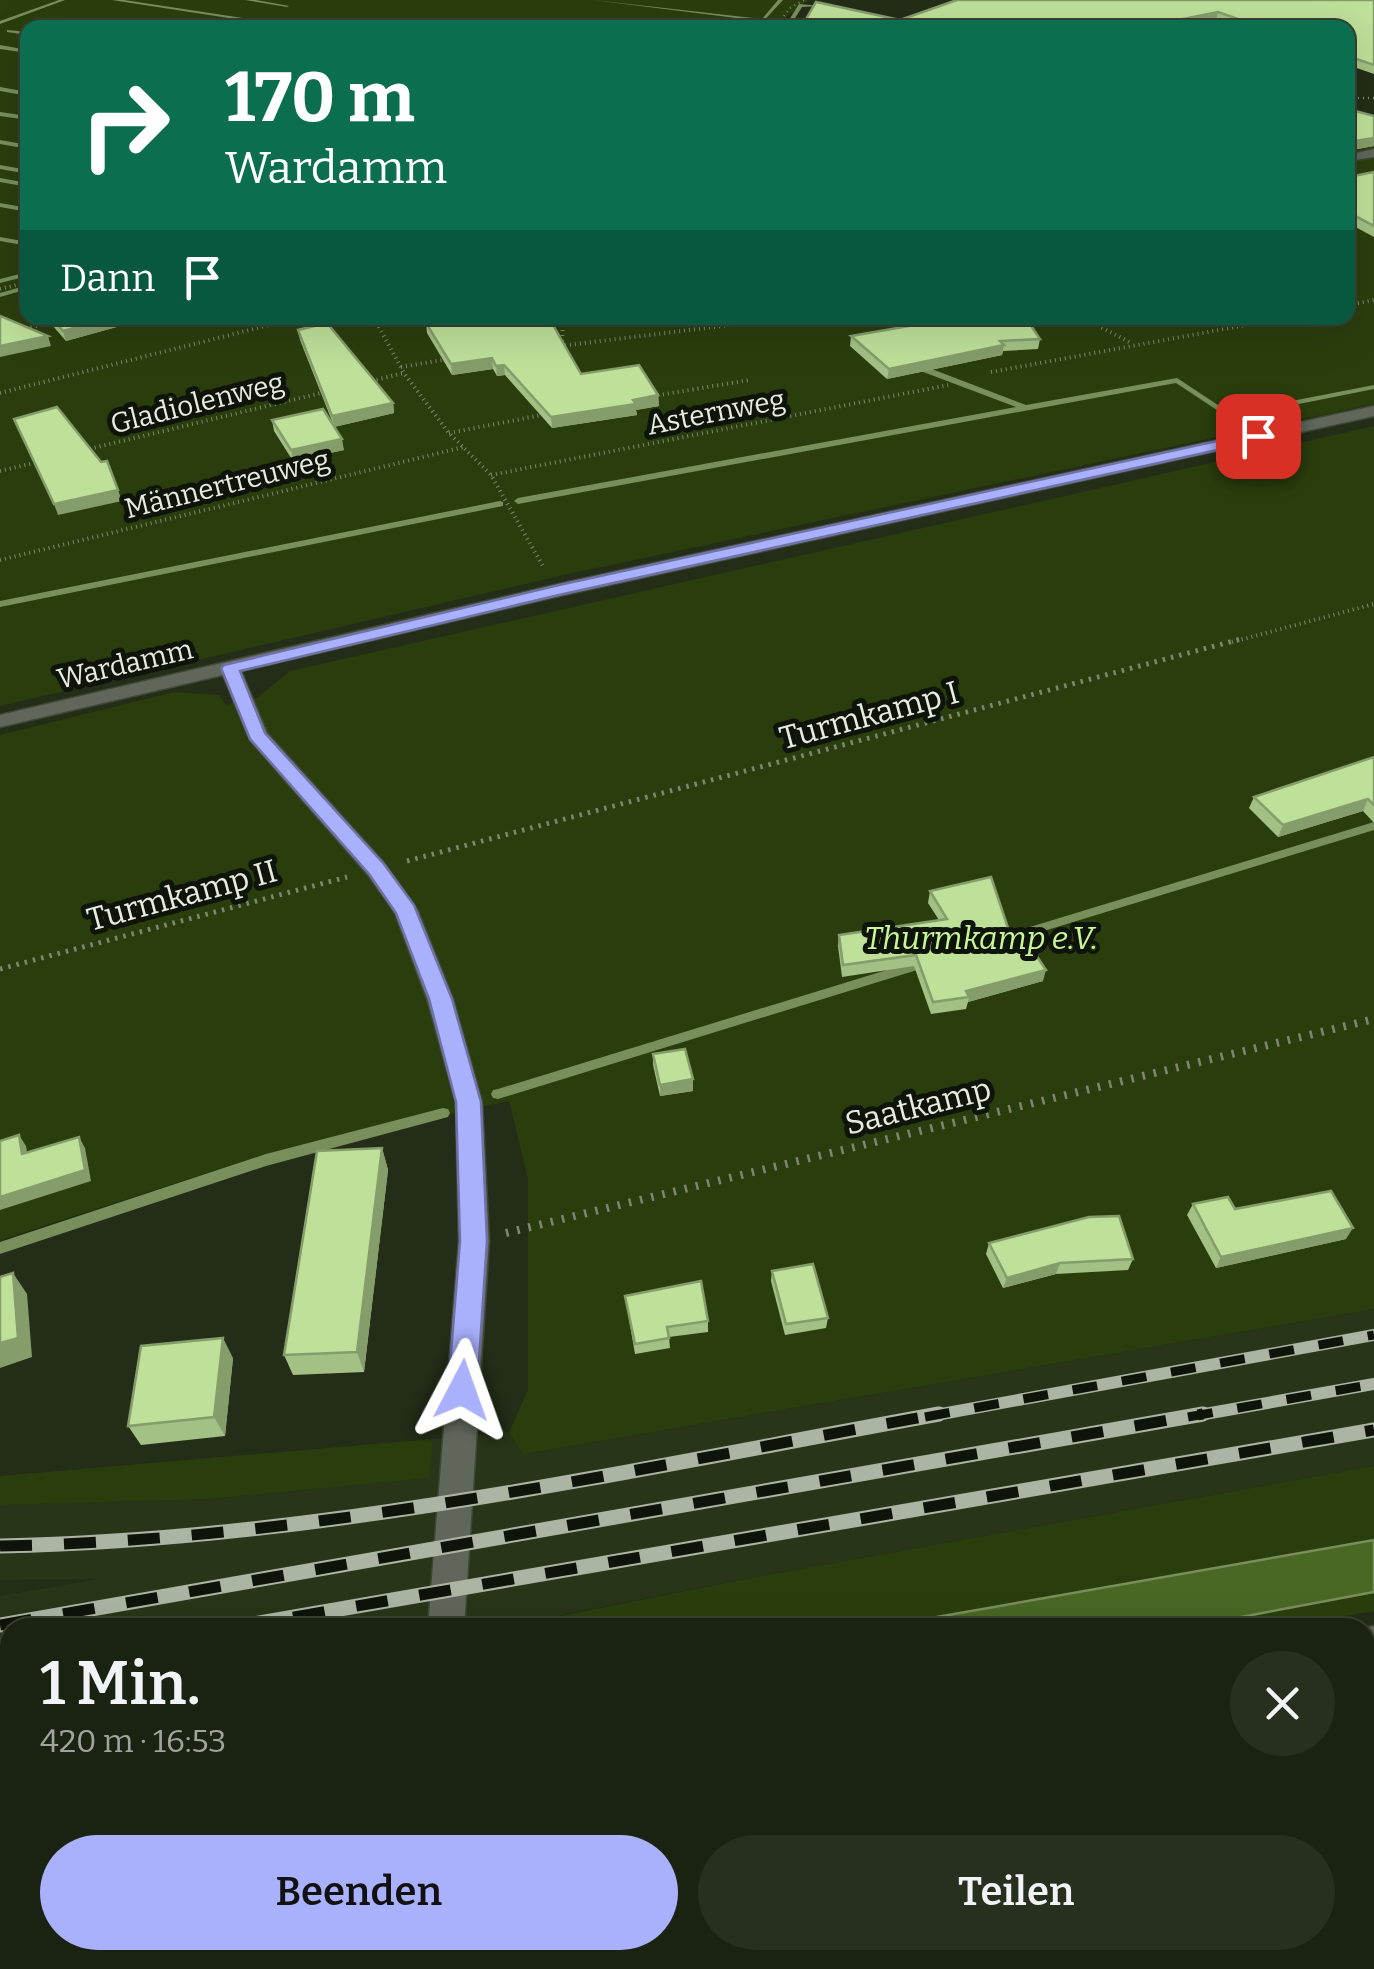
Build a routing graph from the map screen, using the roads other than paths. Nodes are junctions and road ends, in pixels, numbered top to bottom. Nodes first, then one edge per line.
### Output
1 (1374, 411) edge
2 (230, 668) junction
3 (0, 721) edge
4 (447, 1618) edge

1 - 2 street, Wardamm
2 - 3 street, Wardamm
2 - 4 street

